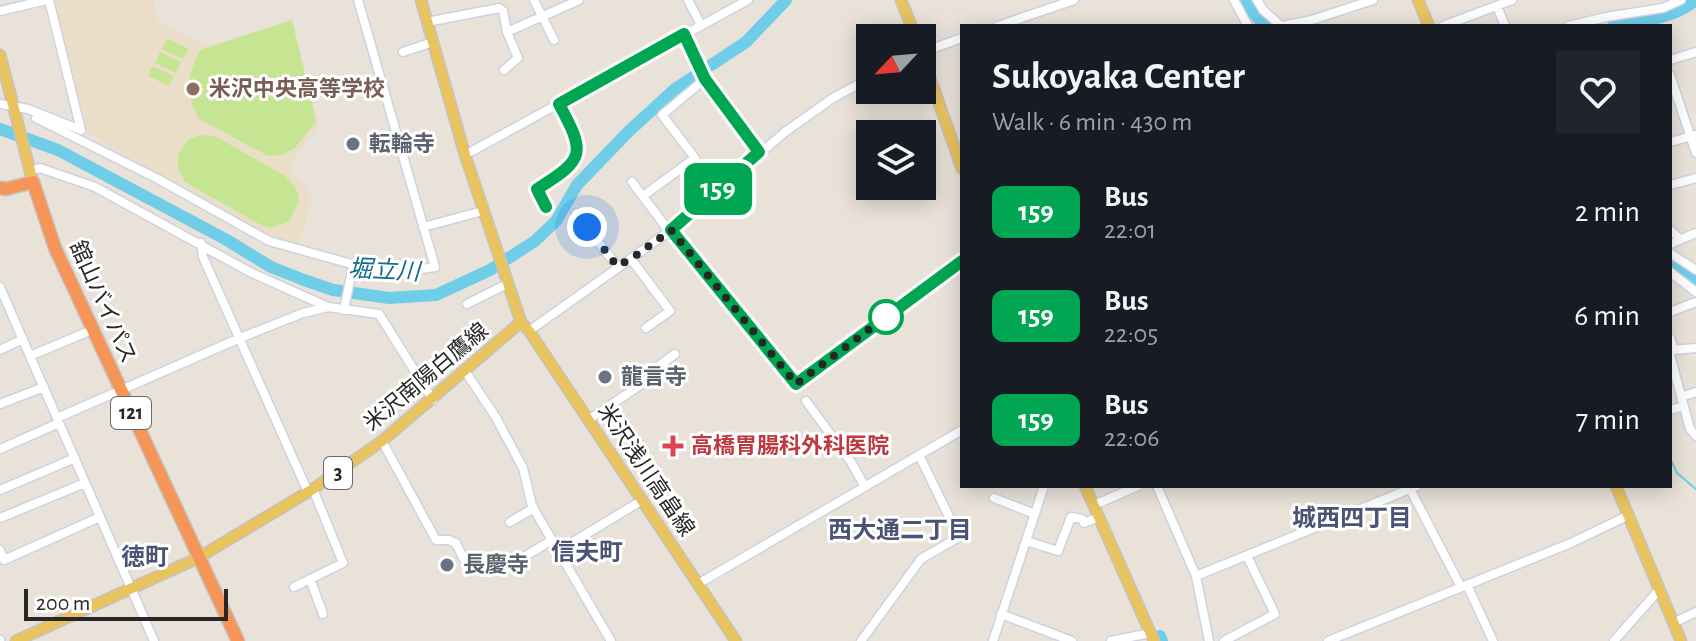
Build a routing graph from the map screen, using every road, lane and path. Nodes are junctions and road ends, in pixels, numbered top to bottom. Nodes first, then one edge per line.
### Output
1 (47, 0) edge
2 (358, 0) edge
3 (421, 0) edge
4 (534, 0) edge
5 (688, 0) edge
6 (748, 0) edge
7 (901, 0) edge
8 (1074, 0) edge
9 (1234, 0) edge
10 (1257, 0) edge
11 (1373, 0) edge
12 (1418, 0) edge
13 (1512, 0) edge
14 (1681, 0) edge
15 (575, 1) edge
16 (1666, 3) edge
17 (1497, 6) junction
18 (0, 11) edge
19 (542, 17) junction
20 (427, 22) junction
21 (910, 24) edge
22 (1004, 24) edge
23 (1247, 24) edge
24 (1280, 24) edge
25 (1292, 24) edge
26 (1428, 24) edge
27 (1448, 24) edge
28 (1504, 24) edge
29 (1577, 24) edge
30 (701, 25) junction
31 (507, 32) junction
32 (684, 34) junction
33 (960, 39) edge
34 (554, 40) dead end
35 (433, 42) junction
36 (936, 48) edge
37 (403, 52) dead end
38 (1696, 52) edge
39 (0, 55) edge
40 (1672, 59) edge
41 (504, 70) dead end
42 (705, 79) junction
43 (1672, 80) edge
44 (856, 86) edge
45 (936, 89) edge
46 (0, 104) edge
47 (559, 104) junction
48 (15, 112) junction
49 (36, 118) dead end
50 (1693, 136) edge
51 (1672, 141) edge
52 (958, 143) edge
53 (759, 152) junction
54 (1696, 153) edge
55 (465, 155) junction
56 (32, 176) junction
57 (1696, 178) edge
58 (632, 182) dead end
59 (1672, 184) edge
60 (0, 188) edge
61 (643, 196) junction
62 (546, 207) dead end
63 (483, 211) junction
64 (576, 213) dead end
65 (423, 227) junction
66 (671, 230) junction
67 (1672, 232) edge
68 (1696, 233) edge
69 (1680, 239) junction
70 (201, 243) junction
71 (1672, 243) edge
72 (1672, 254) edge
73 (631, 259) junction
74 (960, 262) edge
75 (617, 266) junction
76 (352, 270) junction
77 (1696, 270) edge
78 (1672, 274) edge
79 (506, 282) junction
80 (1696, 292) edge
81 (1, 294) edge
82 (1696, 302) edge
83 (467, 304) dead end
84 (328, 307) junction
85 (344, 308) junction
86 (1672, 311) edge
87 (521, 322) junction
88 (646, 328) dead end
89 (92, 330) junction
90 (529, 331) junction
91 (240, 338) junction
92 (23, 339) junction
93 (1696, 348) edge
94 (0, 350) edge
95 (1672, 353) edge
96 (675, 354) dead end
97 (30, 356) junction
98 (1672, 357) edge
99 (465, 371) junction
100 (44, 387) junction
101 (121, 391) junction
102 (1696, 392) edge
103 (433, 400) junction
104 (806, 401) dead end
105 (1683, 401) junction
106 (0, 404) edge
107 (1672, 409) edge
108 (58, 420) junction
109 (588, 420) junction
110 (960, 431) edge
111 (1696, 436) edge
112 (382, 441) junction
113 (0, 449) edge
114 (919, 455) junction
115 (75, 458) junction
116 (85, 483) junction
117 (865, 487) junction
118 (1043, 488) edge
119 (1086, 488) edge
120 (1133, 488) edge
121 (1158, 488) edge
122 (1410, 488) edge
123 (1413, 488) edge
124 (1617, 488) edge
125 (0, 490) edge
126 (310, 491) junction
127 (994, 498) dead end
128 (641, 501) junction
129 (1094, 505) junction
130 (534, 508) junction
131 (1035, 514) junction
132 (1629, 515) junction
133 (100, 517) junction
134 (1099, 517) junction
135 (0, 518) edge
136 (510, 522) dead end
137 (552, 540) junction
138 (1026, 541) junction
139 (0, 550) edge
140 (558, 551) junction
141 (496, 556) dead end
142 (1247, 556) junction
143 (198, 558) junction
144 (463, 558) dead end
145 (1196, 576) junction
146 (310, 579) junction
147 (698, 584) junction
148 (1464, 586) junction
149 (294, 587) dead end
150 (132, 589) junction
151 (1659, 590) junction
152 (1696, 612) edge
153 (323, 614) dead end
154 (1001, 614) junction
155 (1673, 623) junction
156 (1152, 637) edge
157 (16, 641) edge
158 (154, 641) edge
159 (238, 641) edge
160 (611, 641) edge
161 (736, 641) edge
162 (861, 641) edge
163 (993, 641) edge
164 (1072, 641) edge
165 (1111, 641) edge
166 (1209, 641) edge
167 (1224, 641) edge
168 (1328, 641) edge
169 (1493, 641) edge
170 (1614, 641) edge
171 (1681, 641) edge

1 - 18 street
1 - 48 street
2 - 65 street
3 - 20 main road, 米沢南陽白鷹線
4 - 19 street
5 - 30 street
6 - 30 street
7 - 21 main road
8 - 22 street
9 - 23 street
10 - 24 street
11 - 25 street
12 - 26 main road
13 - 17 street
14 - 16 street
15 - 19 street
16 - 29 street
17 - 27 street
17 - 28 street
19 - 31 street
19 - 34 street
20 - 31 street
20 - 35 main road, 米沢南陽白鷹線
30 - 32 street
31 - 41 street
32 - 42 street
32 - 47 street
33 - 36 street
35 - 37 street
35 - 55 main road, 米沢南陽白鷹線
38 - 40 street
39 - 48 main road
42 - 53 street
42 - 61 street
43 - 50 street
44 - 53 street
45 - 52 main road
46 - 48 street
47 - 55 street
47 - 62 street
48 - 56 main road
49 - 76 street
50 - 51 street
50 - 54 street
53 - 66 street
55 - 63 main road, 米沢南陽白鷹線
56 - 60 highway
56 - 70 street
56 - 89 highway, 舘山バイパス / 121
57 - 59 street
58 - 61 street
61 - 66 street
63 - 65 street
63 - 79 main road, 米沢南陽白鷹線
64 - 75 street
65 - 76 street
66 - 73 street
66 - 74 street
67 - 69 street
68 - 69 street
69 - 71 street
70 - 84 street
70 - 91 street
72 - 77 street
73 - 75 street
73 - 88 street
75 - 90 street
76 - 85 street
78 - 80 street
79 - 83 street
79 - 87 main road, 米沢南陽白鷹線
81 - 92 street
82 - 86 street
84 - 85 street
84 - 91 street
85 - 103 street
87 - 90 main road, 米沢浅川高畠線
87 - 99 main road, 米沢南陽白鷹線 / 3
89 - 97 street
89 - 101 highway, 舘山バイパス / 121
90 - 109 main road, 米沢浅川高畠線
91 - 101 street
91 - 126 street
92 - 94 street
92 - 97 street
93 - 95 street
96 - 109 street
97 - 100 street
98 - 105 street
99 - 103 main road, 米沢南陽白鷹線 / 3
99 - 130 street
100 - 106 street
100 - 108 street
101 - 108 street
101 - 143 highway, 舘山バイパス / 121
102 - 105 street
103 - 112 main road, 米沢南陽白鷹線 / 3
104 - 117 street
105 - 107 street
105 - 111 street
108 - 113 street
108 - 115 street
109 - 128 main road, 米沢浅川高畠線
110 - 114 street
112 - 126 main road, 米沢南陽白鷹線 / 3
112 - 144 street
114 - 117 street
114 - 162 street
115 - 116 street
115 - 125 street
116 - 133 street
116 - 135 street
117 - 147 street
118 - 131 street
119 - 129 main road
120 - 129 street
121 - 145 street
122 - 142 street
123 - 148 street
124 - 132 main road
126 - 143 main road, 米沢南陽白鷹線 / 3
126 - 146 street
127 - 131 street
128 - 140 street
128 - 147 main road, 米沢浅川高畠線
129 - 134 main road
130 - 136 street
130 - 137 street
131 - 138 street
132 - 148 street
132 - 151 main road
133 - 139 street
133 - 150 street
134 - 138 street
134 - 156 main road
137 - 140 street
137 - 141 street
138 - 154 street
140 - 160 street
142 - 145 street
142 - 167 street
143 - 150 main road, 米沢南陽白鷹線 / 3
143 - 159 highway, 舘山バイパス / 121
145 - 166 street
146 - 149 street
146 - 153 street
147 - 161 main road, 米沢浅川高畠線
148 - 168 street
148 - 169 street
150 - 157 main road, 米沢南陽白鷹線 / 3
150 - 158 street
151 - 155 main road
151 - 170 street
152 - 155 street
154 - 163 street
154 - 164 street
155 - 171 main road
156 - 165 street

